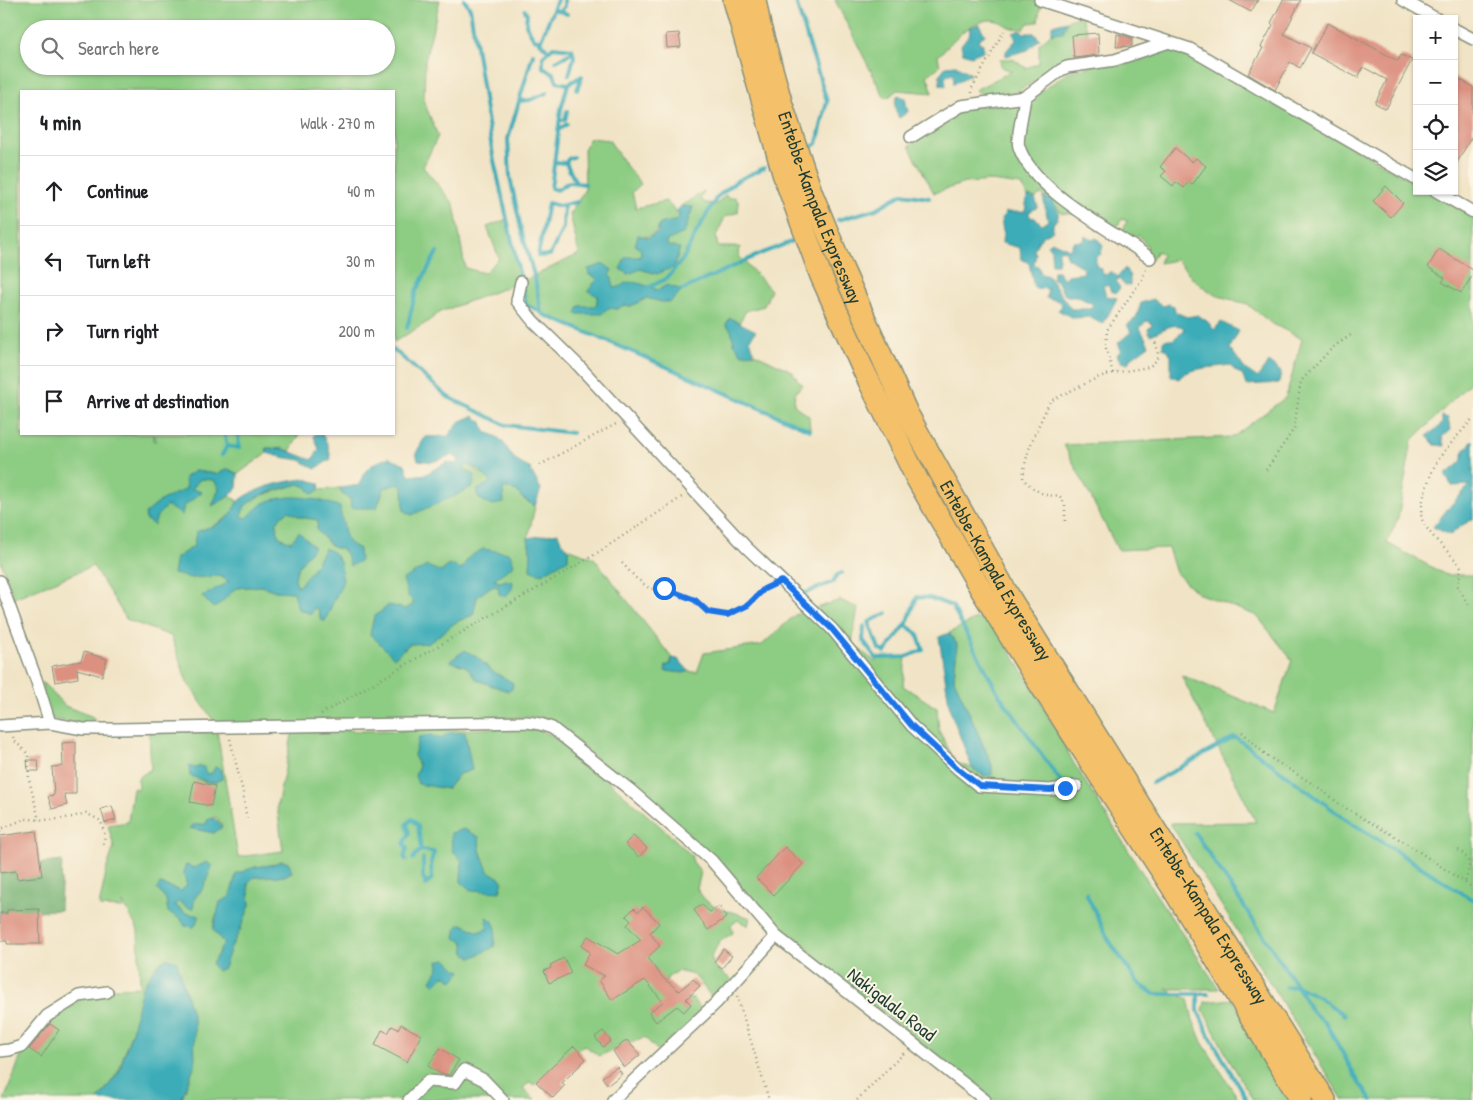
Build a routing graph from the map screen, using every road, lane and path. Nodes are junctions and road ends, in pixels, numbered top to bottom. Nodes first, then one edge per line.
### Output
1 (734, 0) edge
2 (755, 0) edge
3 (1040, 0) edge
4 (1403, 0) edge
5 (1430, 15) edge
6 (1004, 31) dead end
7 (1458, 31) edge
8 (1473, 39) edge
9 (1169, 42) junction
10 (1025, 97) junction
11 (972, 105) junction
12 (911, 137) dead end
13 (1413, 178) edge
14 (1443, 195) edge
15 (1473, 212) edge
16 (1150, 258) joint
17 (521, 282) dead end
18 (1351, 335) dead end
19 (1155, 341) dead end
20 (1113, 372) junction
21 (626, 418) junction
22 (1473, 418) edge
23 (540, 465) dead end
24 (1266, 470) dead end
25 (692, 490) junction
26 (1065, 521) dead end
27 (622, 563) dead end
28 (0, 581) edge
29 (781, 581) junction
30 (1468, 604) dead end
31 (50, 724) junction
32 (6, 726) edge
33 (300, 726) junction
34 (227, 728) junction
35 (1242, 732) dead end
36 (1077, 786) dead end
37 (39, 820) junction
38 (247, 822) dead end
39 (0, 832) edge
40 (103, 845) dead end
41 (1458, 850) dead end
42 (1465, 882) junction
43 (1473, 888) edge
44 (776, 936) junction
45 (734, 984) junction
46 (107, 992) dead end
47 (914, 1043) junction
48 (0, 1051) edge
49 (187, 1096) dead end
50 (190, 1100) edge
51 (409, 1100) edge
52 (503, 1100) edge
53 (613, 1100) edge
54 (769, 1100) edge
55 (857, 1100) edge
56 (985, 1100) edge
57 (1300, 1100) edge
58 (1325, 1100) edge

1 - 57 highway, Entebbe–Kampala Expressway
2 - 58 highway, Entebbe–Kampala Expressway
3 - 9 street
4 - 5 street
6 - 11 path
7 - 8 street
9 - 10 street
9 - 13 street
10 - 11 street
10 - 16 street
11 - 12 street
14 - 15 street
16 - 20 path
17 - 21 street
18 - 24 path
19 - 20 path
20 - 26 path
21 - 23 path
21 - 25 street
22 - 30 path
25 - 29 street
25 - 33 path
27 - 29 path
28 - 31 street
29 - 36 street
31 - 32 street
31 - 34 street, Nakigalala Road
32 - 37 path
33 - 34 street, Nakigalala Road
33 - 44 street, Nakigalala Road
34 - 38 path
35 - 42 path
37 - 39 path
37 - 40 path
41 - 42 path
42 - 43 path
44 - 45 street
44 - 47 street, Nakigalala Road
45 - 53 street
45 - 54 path
46 - 48 street
47 - 55 path
47 - 56 street, Nakigalala Road
49 - 50 path
51 - 52 street

